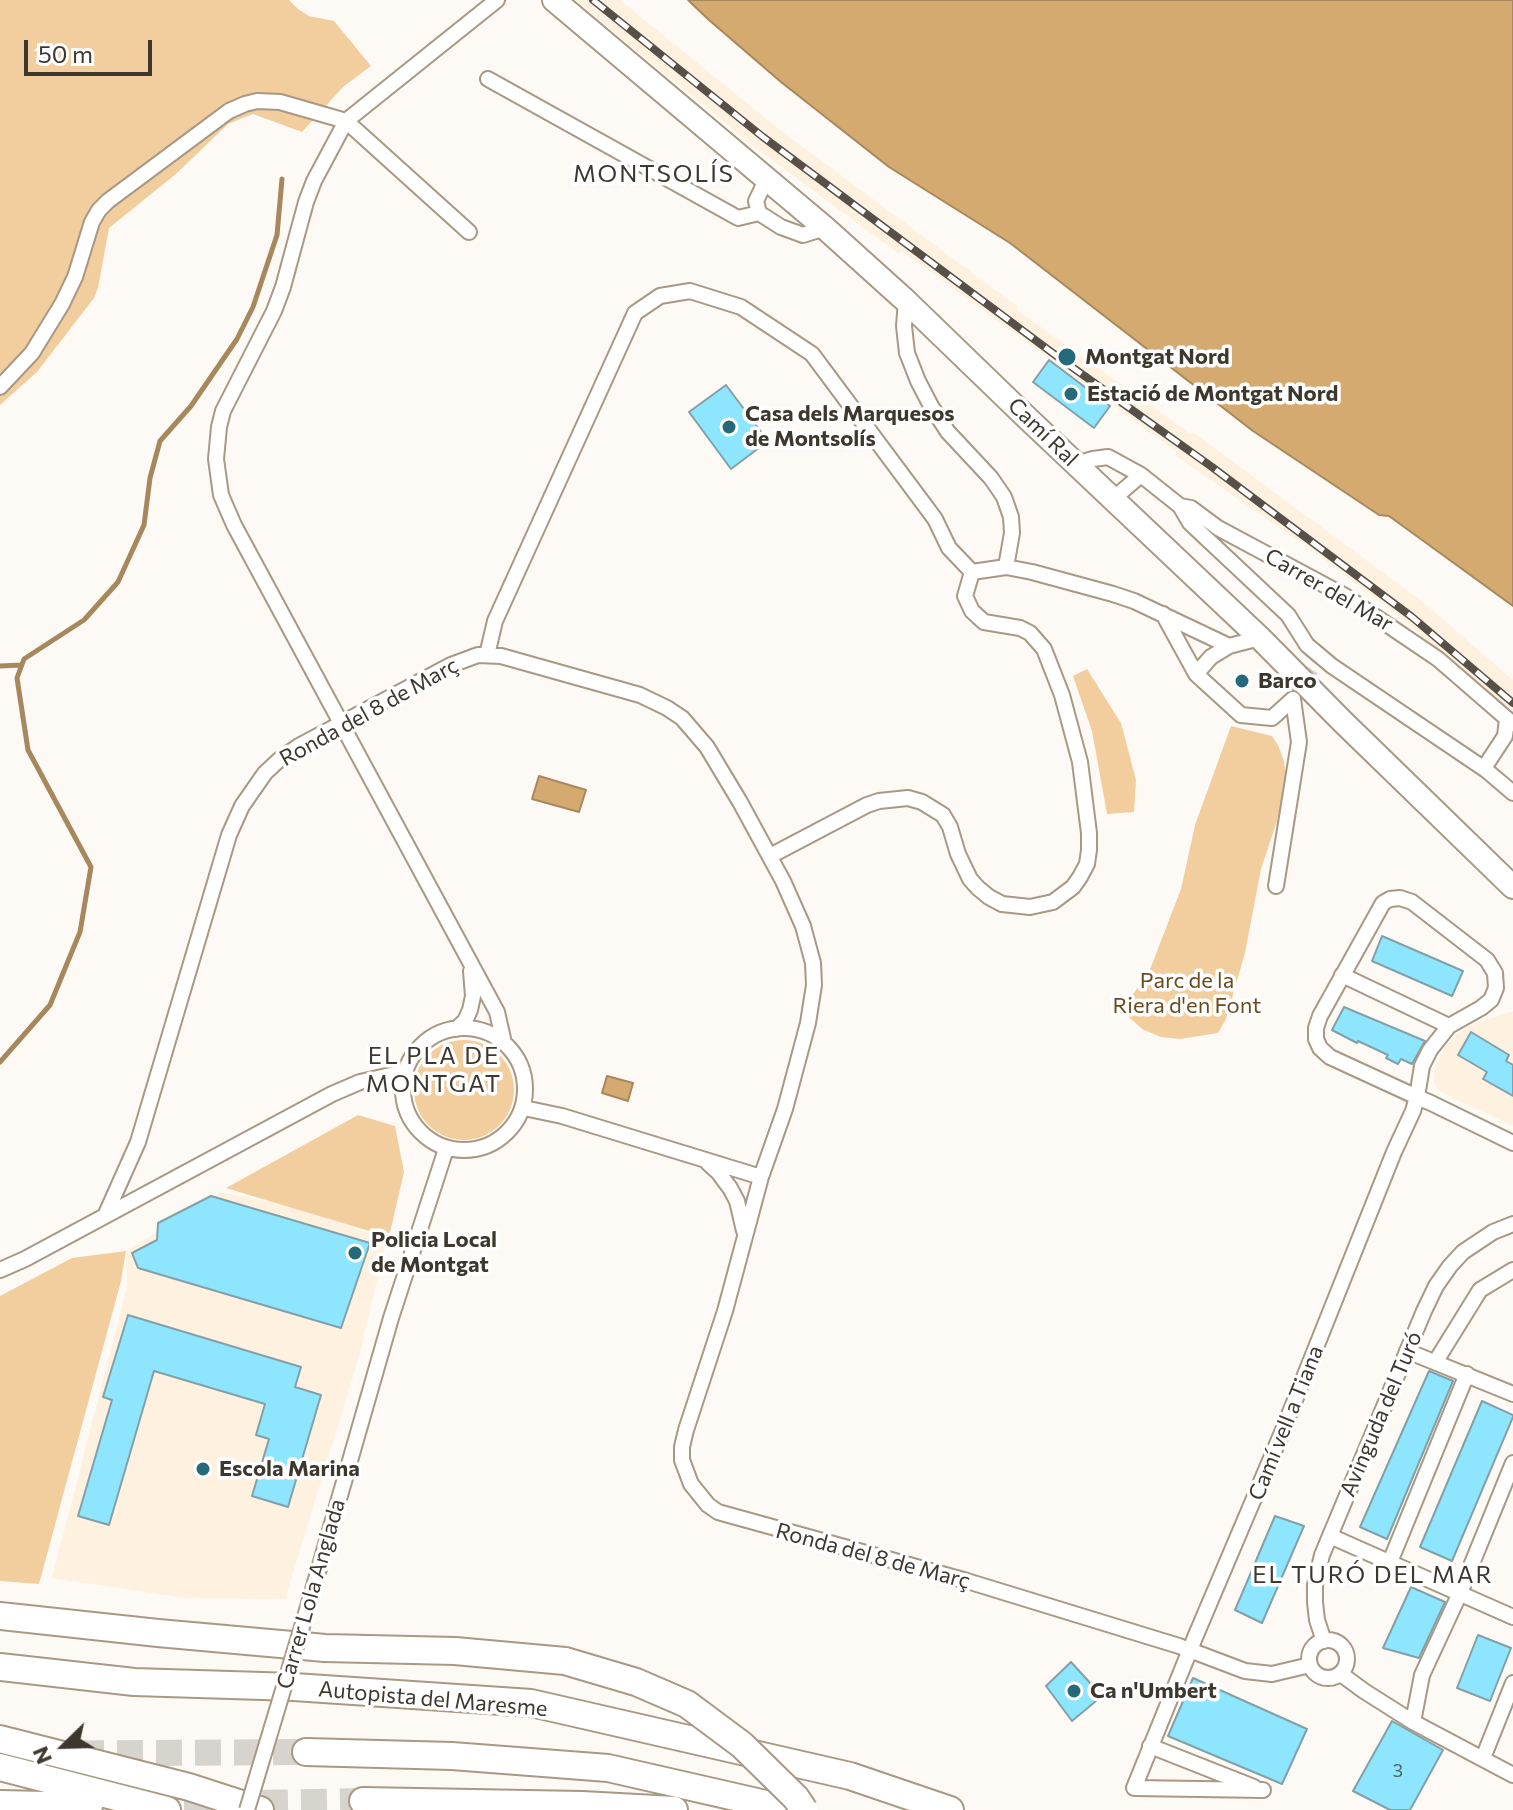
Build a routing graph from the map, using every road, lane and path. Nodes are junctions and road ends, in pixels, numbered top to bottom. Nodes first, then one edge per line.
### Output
1 (497, 0) edge
2 (554, 0) edge
3 (488, 79) dead end
4 (346, 121) junction
5 (766, 180) junction
6 (759, 213) junction
7 (825, 228) junction
8 (469, 232) dead end
9 (906, 301) junction
10 (0, 387) edge
11 (1076, 464) junction
12 (1141, 475) junction
13 (1113, 499) junction
14 (1180, 506) junction
15 (1006, 567) junction
16 (972, 572) junction
17 (1163, 614) junction
18 (1260, 638) junction
19 (1229, 646) junction
20 (487, 655) junction
21 (1196, 674) junction
22 (1510, 722) edge
23 (342, 724) junction
24 (1484, 768) junction
25 (1513, 793) edge
26 (770, 856) junction
27 (1276, 886) dead end
28 (1513, 887) edge
29 (468, 959) junction
30 (1342, 975) junction
31 (1449, 1026) junction
32 (456, 1029) junction
33 (504, 1043) junction
34 (404, 1072) junction
35 (1417, 1097) junction
36 (524, 1108) junction
37 (1513, 1143) edge
38 (446, 1149) junction
39 (705, 1160) junction
40 (761, 1177) junction
41 (105, 1216) junction
42 (1513, 1224) edge
43 (745, 1239) junction
44 (0, 1270) edge
45 (1513, 1270) edge
46 (1407, 1351) junction
47 (1436, 1361) junction
48 (1467, 1374) junction
49 (1513, 1394) edge
50 (1513, 1463) edge
51 (1330, 1536) junction
52 (1390, 1562) junction
53 (1460, 1593) junction
54 (0, 1616) edge
55 (1513, 1617) edge
56 (1324, 1641) junction
57 (1190, 1650) junction
58 (0, 1655) edge
59 (1310, 1665) junction
60 (0, 1667) edge
61 (1341, 1674) junction
62 (134, 1682) junction
63 (1513, 1683) edge
64 (1413, 1722) junction
65 (0, 1739) edge
66 (1150, 1746) junction
67 (306, 1752) tunnel mouth
68 (1483, 1758) junction
69 (0, 1767) edge
70 (1513, 1775) edge
71 (363, 1801) tunnel mouth
72 (0, 1804) edge
73 (89, 1806) dead end
74 (167, 1810) edge
75 (247, 1810) edge
76 (260, 1810) edge
77 (674, 1810) edge
78 (792, 1810) edge
79 (804, 1810) edge
80 (950, 1810) edge

1 - 4 street
2 - 5 main road, Camí Ral
3 - 6 street
4 - 8 street
4 - 10 street
4 - 23 street
5 - 6 street
5 - 7 main road, Camí Ral
6 - 7 street
7 - 9 main road, Camí Ral
9 - 11 main road, Camí Ral
9 - 15 street
11 - 12 street, Carrer del Mar
11 - 13 main road, Camí Ral
12 - 13 street
12 - 14 street, Carrer del Mar
13 - 18 main road, Camí Ral
14 - 22 street, Carrer del Mar
14 - 24 street
15 - 16 street
15 - 17 street
16 - 20 street
16 - 26 street
17 - 19 street
17 - 21 street
18 - 19 street
18 - 28 main road, Camí Ral
19 - 21 street
20 - 23 street, Ronda del 8 de Març
20 - 26 street, Ronda del 8 de Març
21 - 27 street
22 - 24 street, Carrer del Mar
23 - 29 street
23 - 41 street, Ronda del 8 de Març
24 - 25 street
26 - 40 street, Ronda del 8 de Març
29 - 32 street
29 - 33 street
30 - 31 street
30 - 31 street
30 - 35 street
31 - 35 street, Camí vell a Tiana
32 - 33 street
32 - 34 street
33 - 36 street
34 - 38 street
34 - 41 street
35 - 37 street
35 - 57 street, Camí vell a Tiana
36 - 38 street
36 - 39 street
38 - 75 street, Carrer Lola Anglada, bridge
39 - 40 street
39 - 43 street, Ronda del 8 de Març
40 - 43 street, Ronda del 8 de Març
41 - 44 street
42 - 46 street, Avinguda del Turó
43 - 57 street, Ronda del 8 de Març
45 - 47 street
46 - 47 street
46 - 51 street, Avinguda del Turó
47 - 48 street
48 - 49 street
48 - 52 street
50 - 53 street
51 - 52 street
51 - 56 street, Avinguda del Turó
52 - 53 street
53 - 55 street
53 - 64 street
54 - 79 highway, bridge
56 - 59 street
56 - 61 street
57 - 59 street, Ronda del 8 de Març
57 - 66 street, Camí vell a Tiana
58 - 62 highway
59 - 61 street
60 - 62 highway, Autopista del Maresme
61 - 64 street
62 - 80 highway, Autopista del Maresme
63 - 68 street
64 - 68 street
65 - 76 highway
66 - 66 street, Camí vell a Tiana
67 - 78 highway
68 - 70 street
69 - 74 highway
71 - 77 highway
72 - 73 highway

